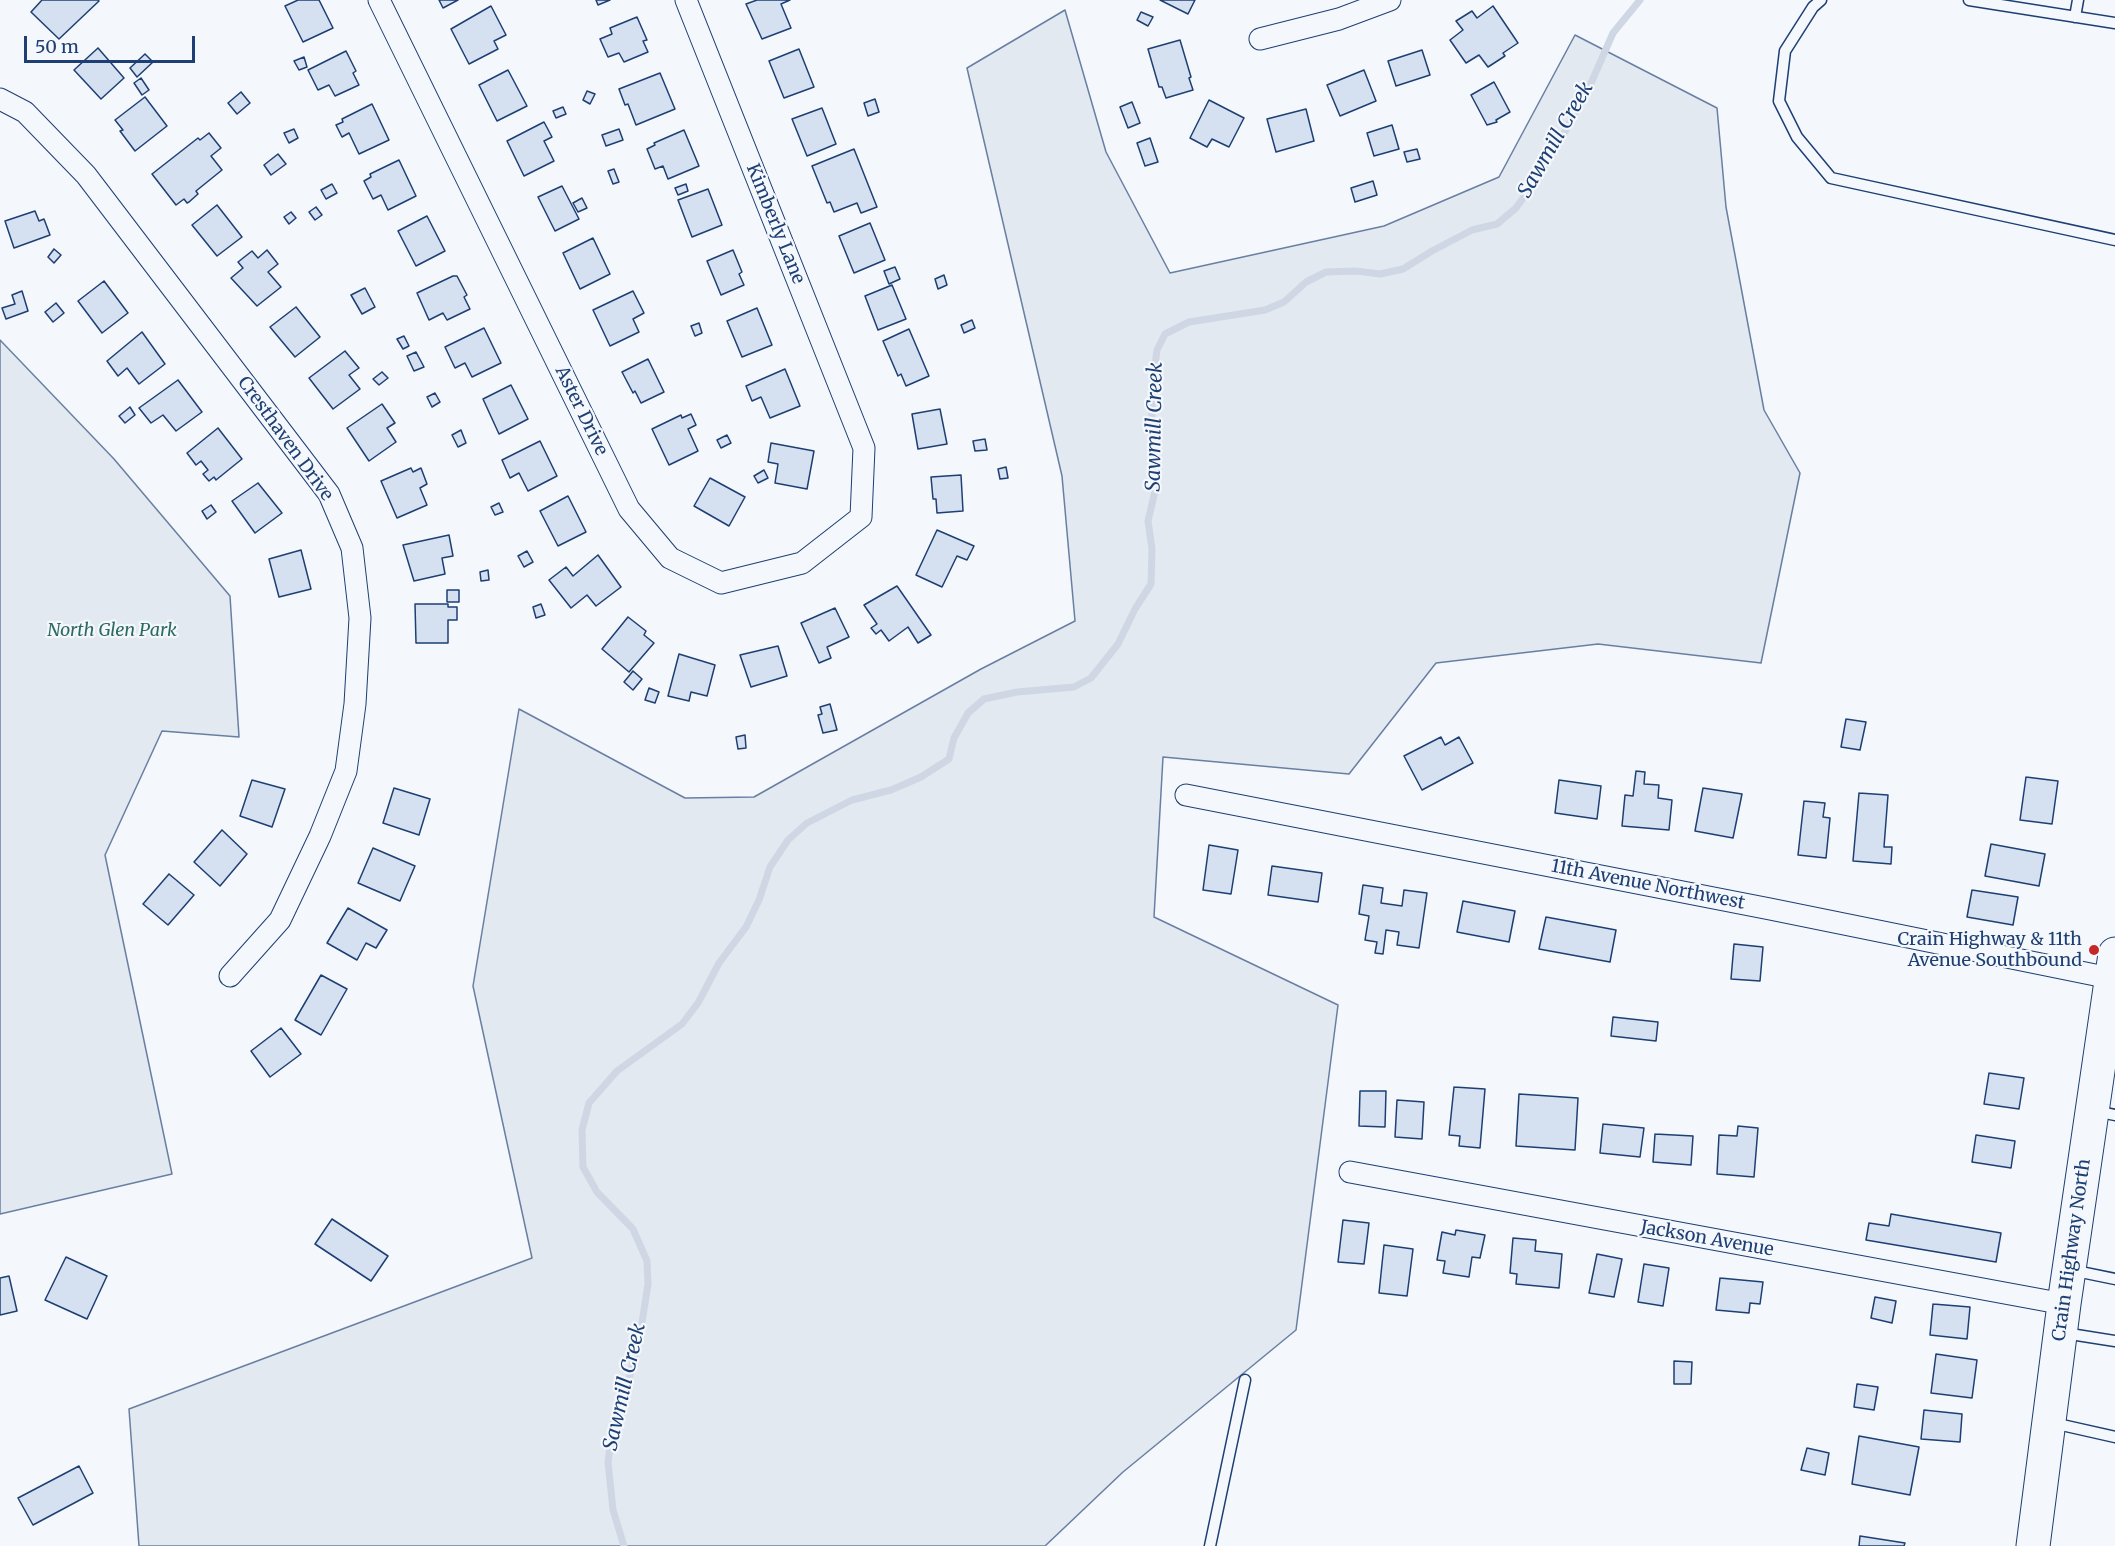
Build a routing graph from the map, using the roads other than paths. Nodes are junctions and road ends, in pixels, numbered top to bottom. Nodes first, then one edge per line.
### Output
1 (379, 0) edge
2 (686, 0) edge
3 (1390, 0) edge
4 (1821, 0) edge
5 (1969, 0) edge
6 (2078, 0) edge
7 (2074, 17) junction
8 (2115, 23) edge
9 (1260, 39) dead end
10 (0, 99) edge
11 (2115, 240) edge
12 (864, 448) joint
13 (1185, 795) dead end
14 (2113, 966) edge
15 (230, 976) dead end
16 (2109, 1031) edge
17 (2103, 1113) edge
18 (1350, 1172) dead end
19 (2069, 1270) junction
20 (2115, 1279) edge
21 (2062, 1318) junction
22 (2115, 1341) edge
23 (1245, 1380) dead end
24 (2050, 1422) junction
25 (2115, 1437) edge
26 (1210, 1546) edge
27 (2033, 1546) edge

1 - 12 street, Aster Drive
2 - 12 street, Kimberly Lane
3 - 9 street
4 - 11 lane
5 - 7 lane
6 - 7 lane
7 - 8 lane
10 - 15 street, Cresthaven Drive
13 - 14 street, 11th Avenue Northwest
14 - 16 main road, Crain Highway North
16 - 17 main road, Crain Highway North
17 - 19 main road, Crain Highway North
18 - 21 street, Jackson Avenue
19 - 20 lane
19 - 21 main road, Crain Highway North
21 - 22 lane
21 - 24 main road, Crain Highway North
23 - 26 lane
24 - 25 lane
24 - 27 main road, Crain Highway North

